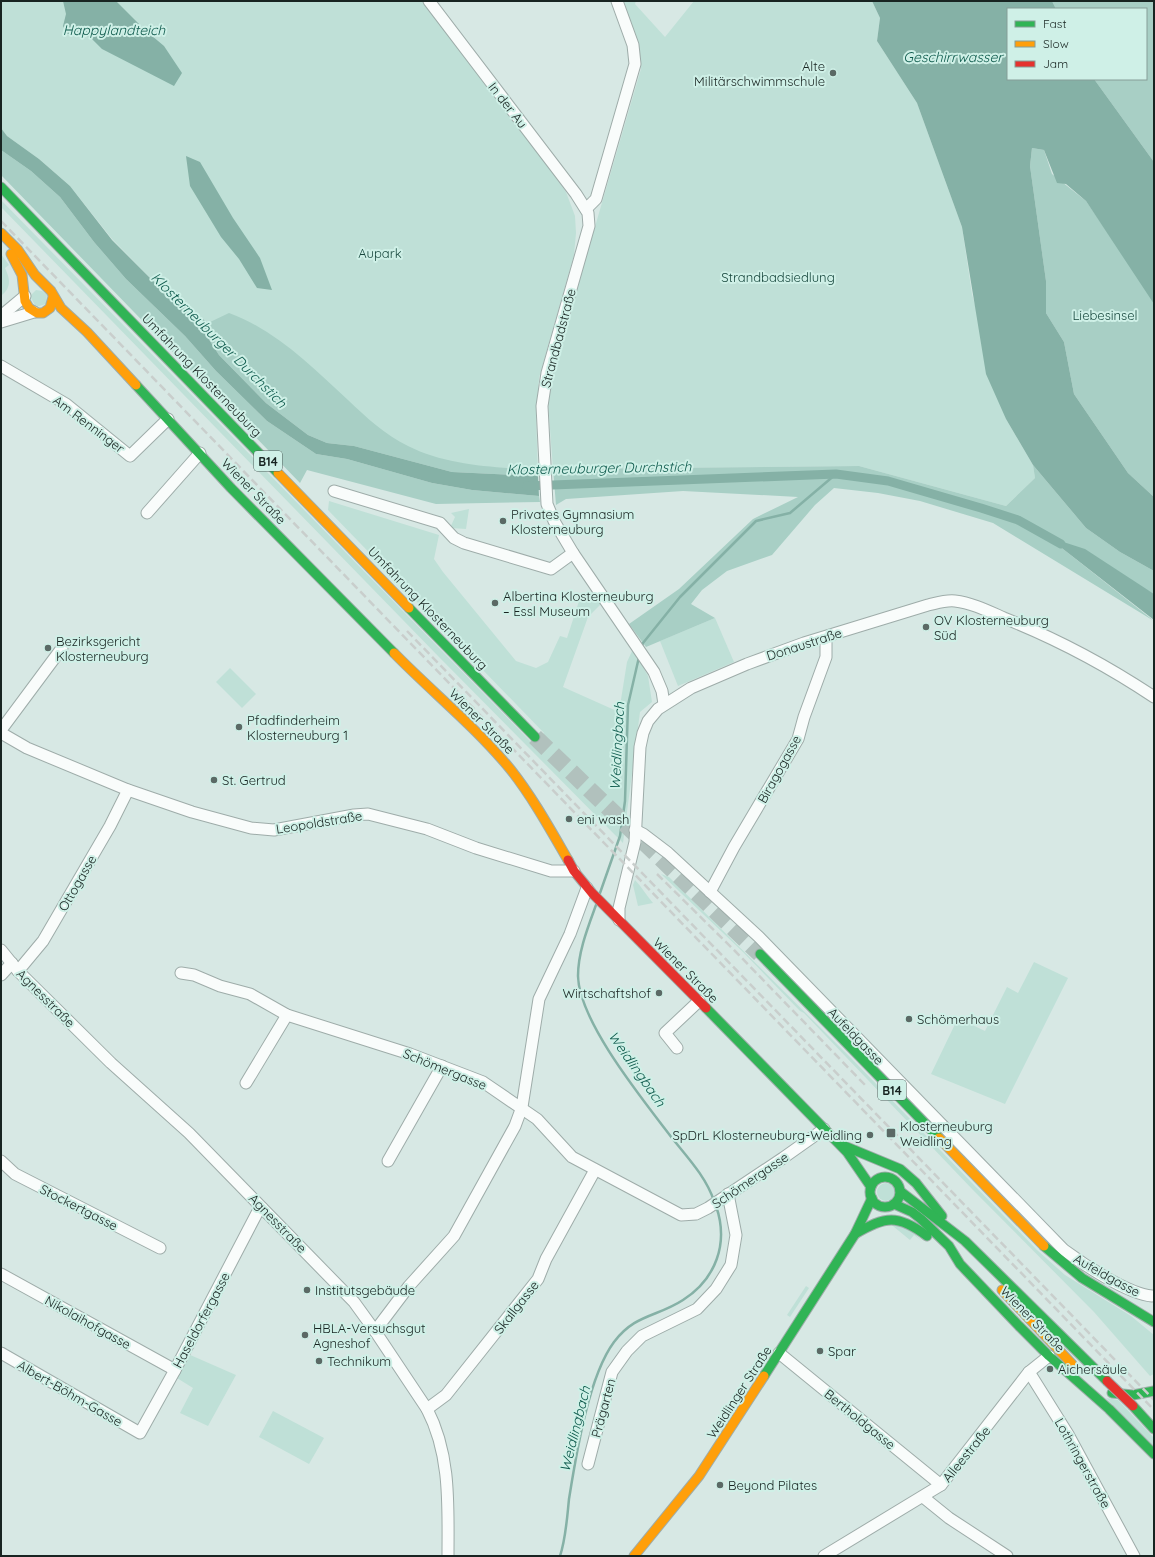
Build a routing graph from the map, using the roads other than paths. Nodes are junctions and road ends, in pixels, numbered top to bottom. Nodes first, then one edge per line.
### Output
1 (429, 1) edge
2 (617, 1) edge
3 (1, 187) edge
4 (586, 209) junction
5 (1, 233) edge
6 (1, 241) edge
7 (46, 286) junction
8 (25, 295) junction
9 (53, 297) junction
10 (39, 313) junction
11 (1, 316) edge
12 (1, 322) edge
13 (87, 332) junction
14 (1, 366) edge
15 (168, 419) junction
16 (200, 453) junction
17 (334, 492) dead end
18 (147, 513) dead end
19 (573, 553) junction
20 (826, 641) junction
21 (62, 648) dead end
22 (1154, 697) edge
23 (664, 704) junction
24 (1, 730) edge
25 (1, 733) edge
26 (535, 737) tunnel mouth
27 (128, 790) junction
28 (635, 830) junction
29 (574, 871) junction
30 (590, 890) junction
31 (710, 892) junction
32 (618, 920) junction
33 (1, 950) edge
34 (760, 954) tunnel mouth
35 (15, 967) junction
36 (181, 972) dead end
37 (1, 975) edge
38 (699, 1001) junction
39 (287, 1015) junction
40 (677, 1048) dead end
41 (442, 1066) junction
42 (246, 1083) dead end
43 (522, 1107) junction
44 (824, 1129) junction
45 (839, 1144) junction
46 (847, 1152) junction
47 (1, 1161) edge
48 (388, 1161) dead end
49 (595, 1170) junction
50 (883, 1178) junction
51 (871, 1187) junction
52 (900, 1190) junction
53 (727, 1195) junction
54 (872, 1198) junction
55 (894, 1204) junction
56 (883, 1207) junction
57 (262, 1208) junction
58 (953, 1232) junction
59 (855, 1234) junction
60 (949, 1246) junction
61 (160, 1248) dead end
62 (960, 1264) junction
63 (974, 1264) junction
64 (1, 1274) edge
65 (1153, 1294) edge
66 (1154, 1322) edge
67 (375, 1331) junction
68 (1, 1353) edge
69 (779, 1353) junction
70 (1049, 1356) junction
71 (175, 1370) junction
72 (1029, 1372) junction
73 (1154, 1391) edge
74 (427, 1408) junction
75 (1154, 1429) edge
76 (140, 1433) joint
77 (1154, 1454) edge
78 (588, 1464) dead end
79 (941, 1485) junction
80 (923, 1497) junction
81 (448, 1556) edge
82 (634, 1556) edge
83 (824, 1556) edge
84 (1008, 1556) edge
85 (1134, 1556) edge

1 - 4 street, In der Au
2 - 4 street
3 - 26 main road, Umfahrung Klosterneuburg / B14
4 - 19 street, Strandbadstraße
5 - 7 main road, Wiener Straße
6 - 8 main road
7 - 8 main road
7 - 9 main road, Wiener Straße
8 - 10 main road
8 - 11 street
9 - 10 main road
9 - 13 main road, Wiener Straße
10 - 12 street
10 - 13 main road, Wiener Straße
13 - 15 main road, Wiener Straße
14 - 15 street, Am Renninger
15 - 16 main road, Wiener Straße
16 - 18 street
16 - 29 main road, Wiener Straße
17 - 19 street
19 - 23 street, Strandbadstraße
20 - 22 street, Donaustraße
20 - 23 street, Donaustraße
20 - 31 street, Biragogasse
21 - 24 street
23 - 28 street, Donaustraße
25 - 27 street, Leopoldstraße
27 - 29 street, Leopoldstraße
27 - 35 street, Ottogasse
28 - 31 street, Aufeldgasse
28 - 32 street, Donaustraße
29 - 30 main road, Wiener Straße
30 - 32 main road, Wiener Straße
30 - 43 street
31 - 65 street, Aufeldgasse
32 - 38 main road, Wiener Straße
33 - 35 street, Agnesstraße
34 - 66 main road, B14
35 - 37 street, Ottogasse
35 - 57 street, Agnesstraße
36 - 39 street, Schömergasse
38 - 40 street
38 - 44 main road, Wiener Straße
39 - 41 street, Schömergasse
39 - 42 street
41 - 43 street, Schömergasse
41 - 48 street
43 - 49 street, Schömergasse
43 - 67 street
44 - 45 main road, Wiener Straße
44 - 53 street, Schömergasse
45 - 46 main road, Wiener Straße
45 - 58 main road, Wiener Straße
46 - 50 main road, Wiener Straße
46 - 51 main road, Wiener Straße
47 - 61 street, Stockertgasse
49 - 53 street, Schömergasse
49 - 74 street, Skallgasse
50 - 51 main road
50 - 52 main road
51 - 54 main road
52 - 55 main road
52 - 58 main road, Wiener Straße
53 - 78 street, Prägarten
54 - 56 main road
54 - 59 main road, Weidlinger Straße
55 - 56 main road
55 - 60 main road, Wiener Straße
56 - 59 main road, Weidlinger Straße
57 - 67 street, Agnesstraße
57 - 71 street, Haseldorfergasse
58 - 63 main road
58 - 75 main road, Wiener Straße, bridge
59 - 62 main road
59 - 69 main road, Weidlinger Straße
60 - 62 main road, Wiener Straße
60 - 63 main road
62 - 70 main road, Wiener Straße
63 - 73 main road
64 - 71 street, Nikolaihofgasse
67 - 74 street, Agnesstraße
68 - 76 street, Albert-Böhm-Gasse
69 - 79 street, Bertholdgasse
69 - 82 main road, Weidlinger Straße
70 - 72 street, Alleestraße
70 - 77 main road, Wiener Straße
71 - 76 street, Haseldorfergasse
72 - 79 street, Alleestraße
72 - 85 street, Lothringerstraße
74 - 81 street, Agnesstraße
79 - 80 street, Alleestraße
80 - 83 street, Alleestraße
80 - 84 street

